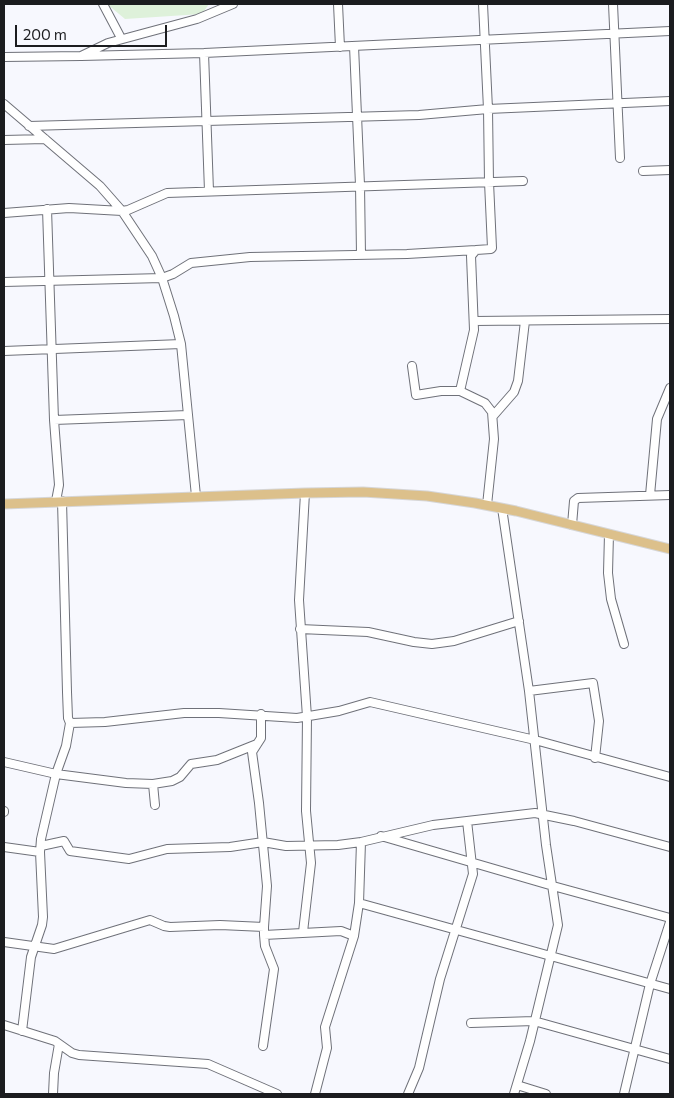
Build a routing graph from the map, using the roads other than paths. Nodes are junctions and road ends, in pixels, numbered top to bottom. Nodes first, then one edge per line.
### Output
1 (102, 4) edge
2 (233, 4) edge
3 (338, 4) edge
4 (483, 4) edge
5 (613, 4) edge
6 (217, 8) edge
7 (670, 31) edge
8 (614, 34) junction
9 (121, 38) junction
10 (484, 40) junction
11 (340, 46) junction
12 (354, 46) junction
13 (204, 53) junction
14 (81, 56) junction
15 (4, 58) edge
16 (670, 101) edge
17 (4, 104) edge
18 (618, 104) junction
19 (488, 109) junction
20 (357, 117) junction
21 (207, 121) junction
22 (29, 126) junction
23 (45, 139) junction
24 (4, 140) edge
25 (620, 158) dead end
26 (670, 170) edge
27 (643, 171) dead end
28 (522, 181) dead end
29 (489, 182) junction
30 (360, 185) junction
31 (209, 191) junction
32 (47, 209) junction
33 (122, 211) junction
34 (4, 213) edge
35 (471, 252) junction
36 (361, 255) junction
37 (162, 278) junction
38 (48, 280) junction
39 (4, 282) edge
40 (670, 319) edge
41 (525, 321) junction
42 (474, 322) junction
43 (181, 344) junction
44 (51, 350) junction
45 (4, 351) edge
46 (412, 366) dead end
47 (670, 388) edge
48 (460, 391) junction
49 (188, 415) junction
50 (493, 416) junction
51 (54, 420) junction
52 (305, 493) junction
53 (650, 495) junction
54 (670, 495) edge
55 (196, 496) junction
56 (59, 501) junction
57 (4, 504) edge
58 (487, 505) junction
59 (502, 508) junction
60 (572, 525) junction
61 (609, 534) junction
62 (670, 549) edge
63 (519, 621) junction
64 (300, 629) junction
65 (624, 644) dead end
66 (529, 691) junction
67 (261, 714) junction
68 (307, 717) junction
69 (70, 723) junction
70 (535, 740) junction
71 (257, 744) junction
72 (595, 758) junction
73 (4, 762) edge
74 (56, 774) junction
75 (670, 778) edge
76 (153, 784) junction
77 (155, 805) dead end
78 (542, 814) junction
79 (467, 821) junction
80 (381, 836) junction
81 (263, 842) junction
82 (361, 842) junction
83 (310, 846) junction
84 (4, 847) edge
85 (670, 847) edge
86 (40, 849) junction
87 (473, 863) junction
88 (553, 886) junction
89 (359, 903) junction
90 (670, 920) edge
91 (456, 930) junction
92 (264, 931) junction
93 (303, 932) junction
94 (354, 936) junction
95 (4, 942) edge
96 (35, 946) junction
97 (551, 956) junction
98 (650, 984) junction
99 (670, 989) edge
100 (534, 1021) junction
101 (471, 1023) dead end
102 (4, 1025) edge
103 (22, 1031) junction
104 (59, 1044) junction
105 (263, 1046) dead end
106 (636, 1048) junction
107 (670, 1059) edge
108 (517, 1085) junction
109 (261, 1091) edge
110 (53, 1094) edge
111 (277, 1094) edge
112 (315, 1094) edge
113 (408, 1094) edge
114 (514, 1094) edge
115 (546, 1094) edge
116 (624, 1094) edge

1 - 9 street
2 - 6 street
3 - 11 street
4 - 10 street
5 - 8 street
6 - 9 street
7 - 8 street
8 - 10 street
8 - 18 street
9 - 14 street
10 - 12 street
10 - 19 street
11 - 12 street
11 - 13 street
12 - 20 street
13 - 14 street
13 - 21 street
14 - 15 street
16 - 18 street
17 - 22 street
18 - 19 street
18 - 25 street
19 - 20 street
19 - 29 street
20 - 21 street
20 - 30 street
21 - 22 street
21 - 31 street
22 - 23 street
23 - 24 street
23 - 33 street
26 - 27 street
28 - 29 street
29 - 30 street
29 - 35 street
30 - 31 street
30 - 36 street
31 - 33 street
32 - 33 street
32 - 34 street
32 - 38 street
33 - 37 street
35 - 36 street
35 - 42 street
36 - 37 street
37 - 38 street
37 - 43 street
38 - 39 street
38 - 44 street
40 - 41 street
41 - 42 street
41 - 50 street
42 - 48 street
43 - 44 street
43 - 49 street
44 - 45 street
44 - 51 street
46 - 48 street
47 - 53 street
48 - 50 street
49 - 51 street
49 - 55 street
50 - 58 street
51 - 56 street
52 - 55 main road
52 - 58 main road
52 - 64 street
53 - 54 street
53 - 60 street
55 - 56 main road
56 - 57 main road
56 - 69 street
58 - 59 main road
59 - 60 main road
59 - 63 street
60 - 61 main road
61 - 62 main road
61 - 65 street
63 - 64 street
63 - 66 street
64 - 68 street
66 - 70 street
66 - 72 street
67 - 68 street
67 - 69 street
67 - 71 street
68 - 70 street
68 - 83 street
69 - 74 street
70 - 72 street
70 - 78 street
71 - 76 street
71 - 81 street
72 - 75 street
73 - 74 street
74 - 76 street
74 - 86 street
76 - 77 street
78 - 79 street
78 - 85 street
78 - 88 street
79 - 80 street
79 - 87 street
80 - 82 street
80 - 87 street
81 - 83 street
81 - 86 street
81 - 92 street
82 - 83 street
82 - 89 street
83 - 93 street
84 - 86 street
86 - 96 street
87 - 88 street
87 - 91 street
88 - 90 street
88 - 97 street
89 - 91 street
89 - 94 street
90 - 98 street
91 - 97 street
91 - 113 street
92 - 93 street
92 - 96 street
92 - 105 street
93 - 94 street
94 - 112 street
95 - 96 street
96 - 103 street
97 - 98 street
97 - 100 street
98 - 99 street
98 - 106 street
100 - 101 street
100 - 106 street
100 - 108 street
102 - 103 street
103 - 104 street
104 - 109 street
104 - 110 street
106 - 107 street
106 - 116 street
108 - 114 street
108 - 115 street
109 - 111 street

